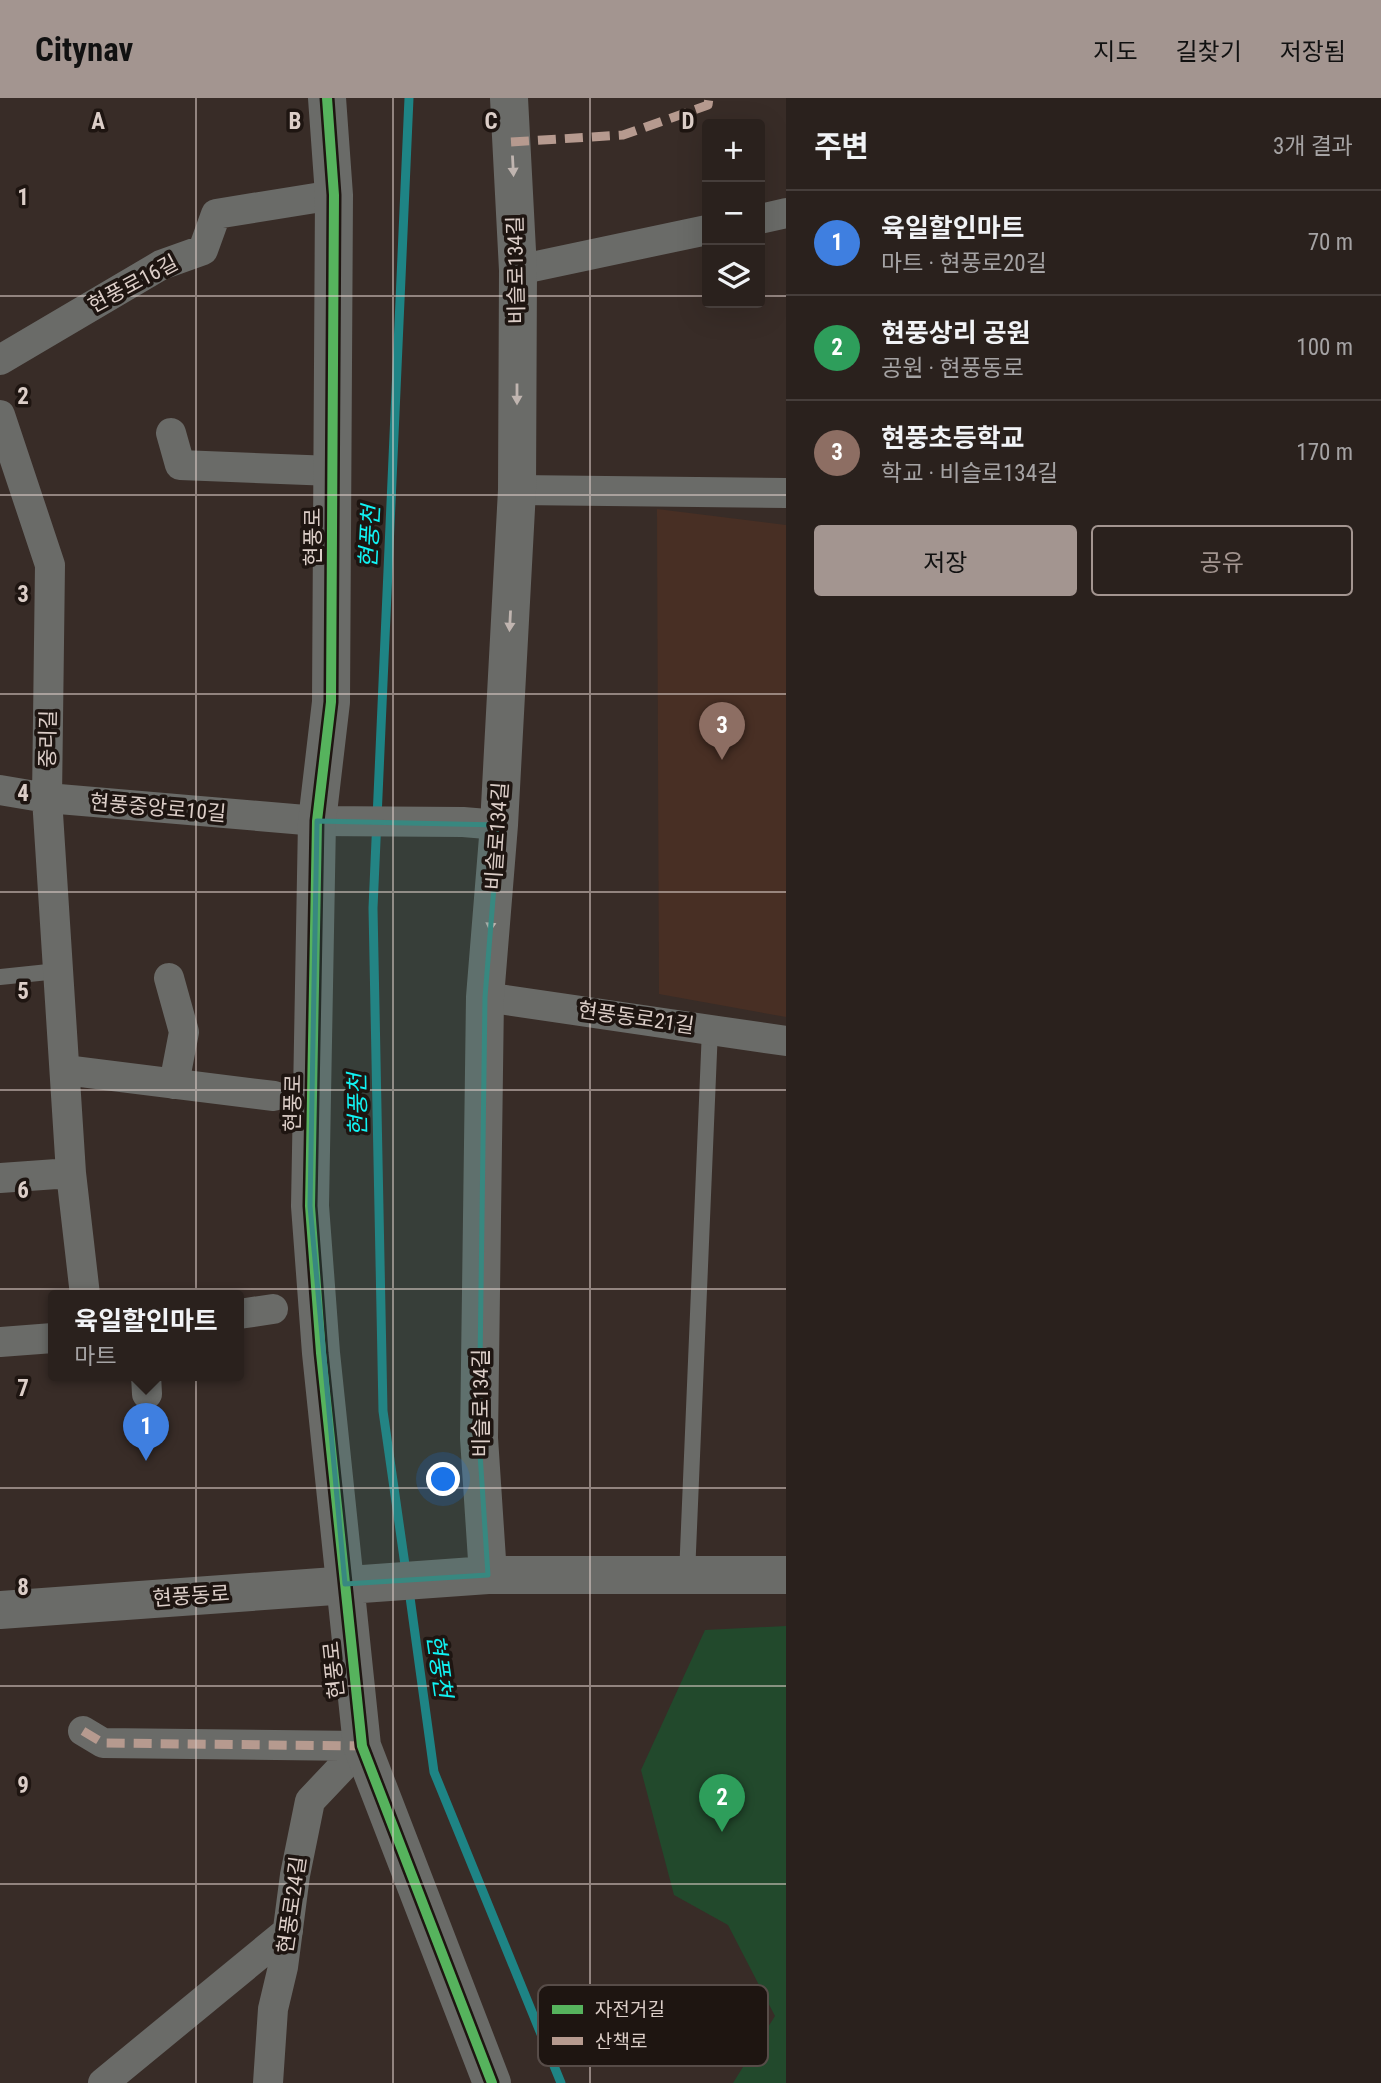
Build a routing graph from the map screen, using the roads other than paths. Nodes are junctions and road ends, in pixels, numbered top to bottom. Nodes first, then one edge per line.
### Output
1 (327, 98) edge
2 (509, 98) edge
3 (334, 195) junction
4 (786, 213) edge
5 (765, 218) edge
6 (702, 231) edge
7 (518, 270) junction
8 (0, 360) edge
9 (0, 415) edge
10 (172, 433) dead end
11 (333, 471) junction
12 (517, 490) junction
13 (786, 493) edge
14 (0, 790) edge
15 (47, 798) junction
16 (317, 821) junction
17 (499, 825) junction
18 (58, 971) junction
19 (0, 977) edge
20 (169, 978) dead end
21 (485, 997) junction
22 (710, 1029) junction
23 (786, 1041) edge
24 (65, 1070) junction
25 (174, 1084) junction
26 (274, 1096) dead end
27 (71, 1172) junction
28 (0, 1178) edge
29 (84, 1290) edge
30 (273, 1309) dead end
31 (244, 1313) edge
32 (48, 1338) edge
33 (0, 1342) edge
34 (786, 1574) edge
35 (687, 1575) junction
36 (477, 1576) junction
37 (363, 1583) junction
38 (0, 1609) edge
39 (83, 1731) dead end
40 (362, 1746) junction
41 (288, 1930) junction
42 (103, 2083) edge
43 (268, 2083) edge
44 (492, 2083) edge

1 - 3 street, 현풍로
2 -> 7 street, 비슬로134길
3 - 8 street, 현풍로16길
3 - 11 street, 현풍로
4 - 5 street
6 - 7 street
7 -> 12 street, 비슬로134길
9 - 15 street, 중리길
10 - 11 street
11 - 16 street, 현풍로
12 - 13 street
12 -> 17 street, 비슬로134길
14 - 15 street, 현풍중앙로10길
15 - 16 street, 현풍중앙로10길
15 - 18 street, 중리길
16 - 17 street, 현풍중앙로10길
16 - 37 street, 현풍로
17 -> 21 street, 비슬로134길
18 - 19 lane
18 - 24 street, 중리길
20 - 25 street
21 - 22 street, 현풍동로21길
21 - 36 street, 비슬로134길
22 - 23 street, 현풍동로21길
22 - 35 lane
24 - 25 street
24 - 27 street, 중리길
25 - 26 street
27 - 28 street
27 - 29 street, 중리길
30 - 31 street
32 - 33 street
34 - 35 street
35 - 36 street
36 - 37 street, 현풍동로
37 - 38 street, 현풍동로
37 - 40 street, 현풍로
39 - 40 street
40 - 41 street, 현풍로24길
40 - 44 street, 현풍로
41 - 42 street
41 - 43 street, 현풍로24길

